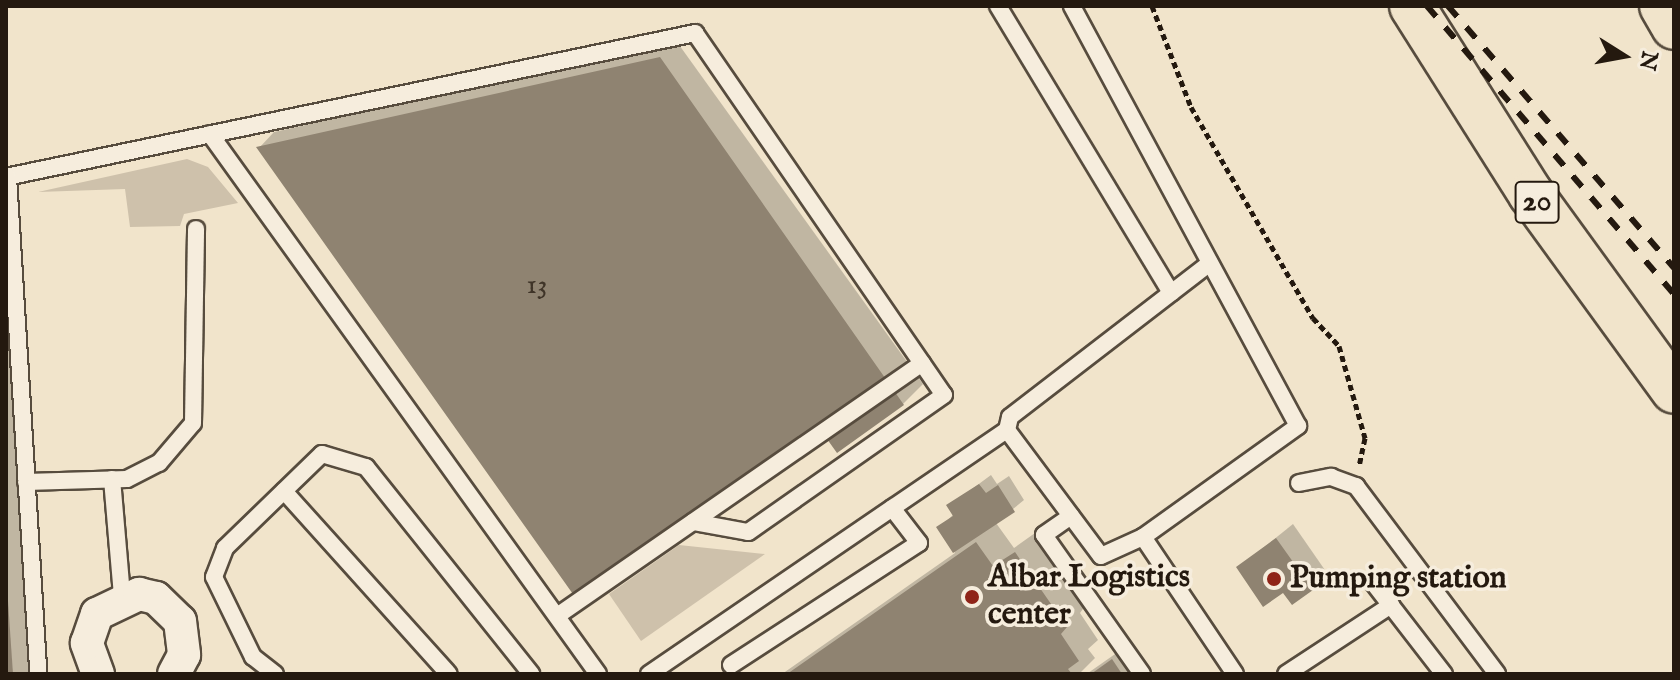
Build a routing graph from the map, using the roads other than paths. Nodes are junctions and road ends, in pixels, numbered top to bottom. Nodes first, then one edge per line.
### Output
1 (998, 6) edge
2 (1072, 6) edge
3 (1412, 6) edge
4 (1662, 6) edge
5 (1674, 27) edge
6 (210, 134) junction
7 (7, 177) edge
8 (196, 229) dead end
9 (1210, 263) junction
10 (1171, 293) junction
11 (922, 363) junction
12 (1674, 391) edge
13 (1007, 430) junction
14 (112, 479) junction
15 (26, 482) junction
16 (1299, 483) dead end
17 (284, 491) junction
18 (892, 508) junction
19 (1071, 516) junction
20 (693, 522) junction
21 (1143, 537) junction
22 (1372, 581) dead end
23 (122, 596) junction
24 (1391, 605) junction
25 (557, 616) junction
26 (731, 665) dead end
27 (38, 674) edge
28 (98, 674) edge
29 (174, 674) edge
30 (275, 674) edge
31 (449, 674) edge
32 (531, 674) edge
33 (598, 674) edge
34 (649, 674) edge
35 (1142, 674) edge
36 (1235, 674) edge
37 (1286, 674) edge
38 (1444, 674) edge
39 (1497, 674) edge

1 - 10 lane
2 - 9 lane
3 - 12 highway, 20
4 - 5 highway
6 - 7 lane
6 - 11 lane
6 - 25 lane
7 - 15 lane
8 - 14 lane
9 - 10 lane
9 - 21 lane
10 - 13 lane
11 - 20 lane
11 - 20 lane
13 - 18 lane
13 - 19 lane
14 - 15 lane
14 - 23 lane
15 - 27 lane
16 - 39 lane
17 - 30 lane
17 - 31 lane
17 - 32 lane
18 - 26 lane
18 - 34 lane
19 - 21 lane
19 - 35 lane
20 - 25 lane
21 - 36 lane
22 - 24 lane
23 - 28 street
23 - 29 street
24 - 37 lane
24 - 38 lane
25 - 33 lane

